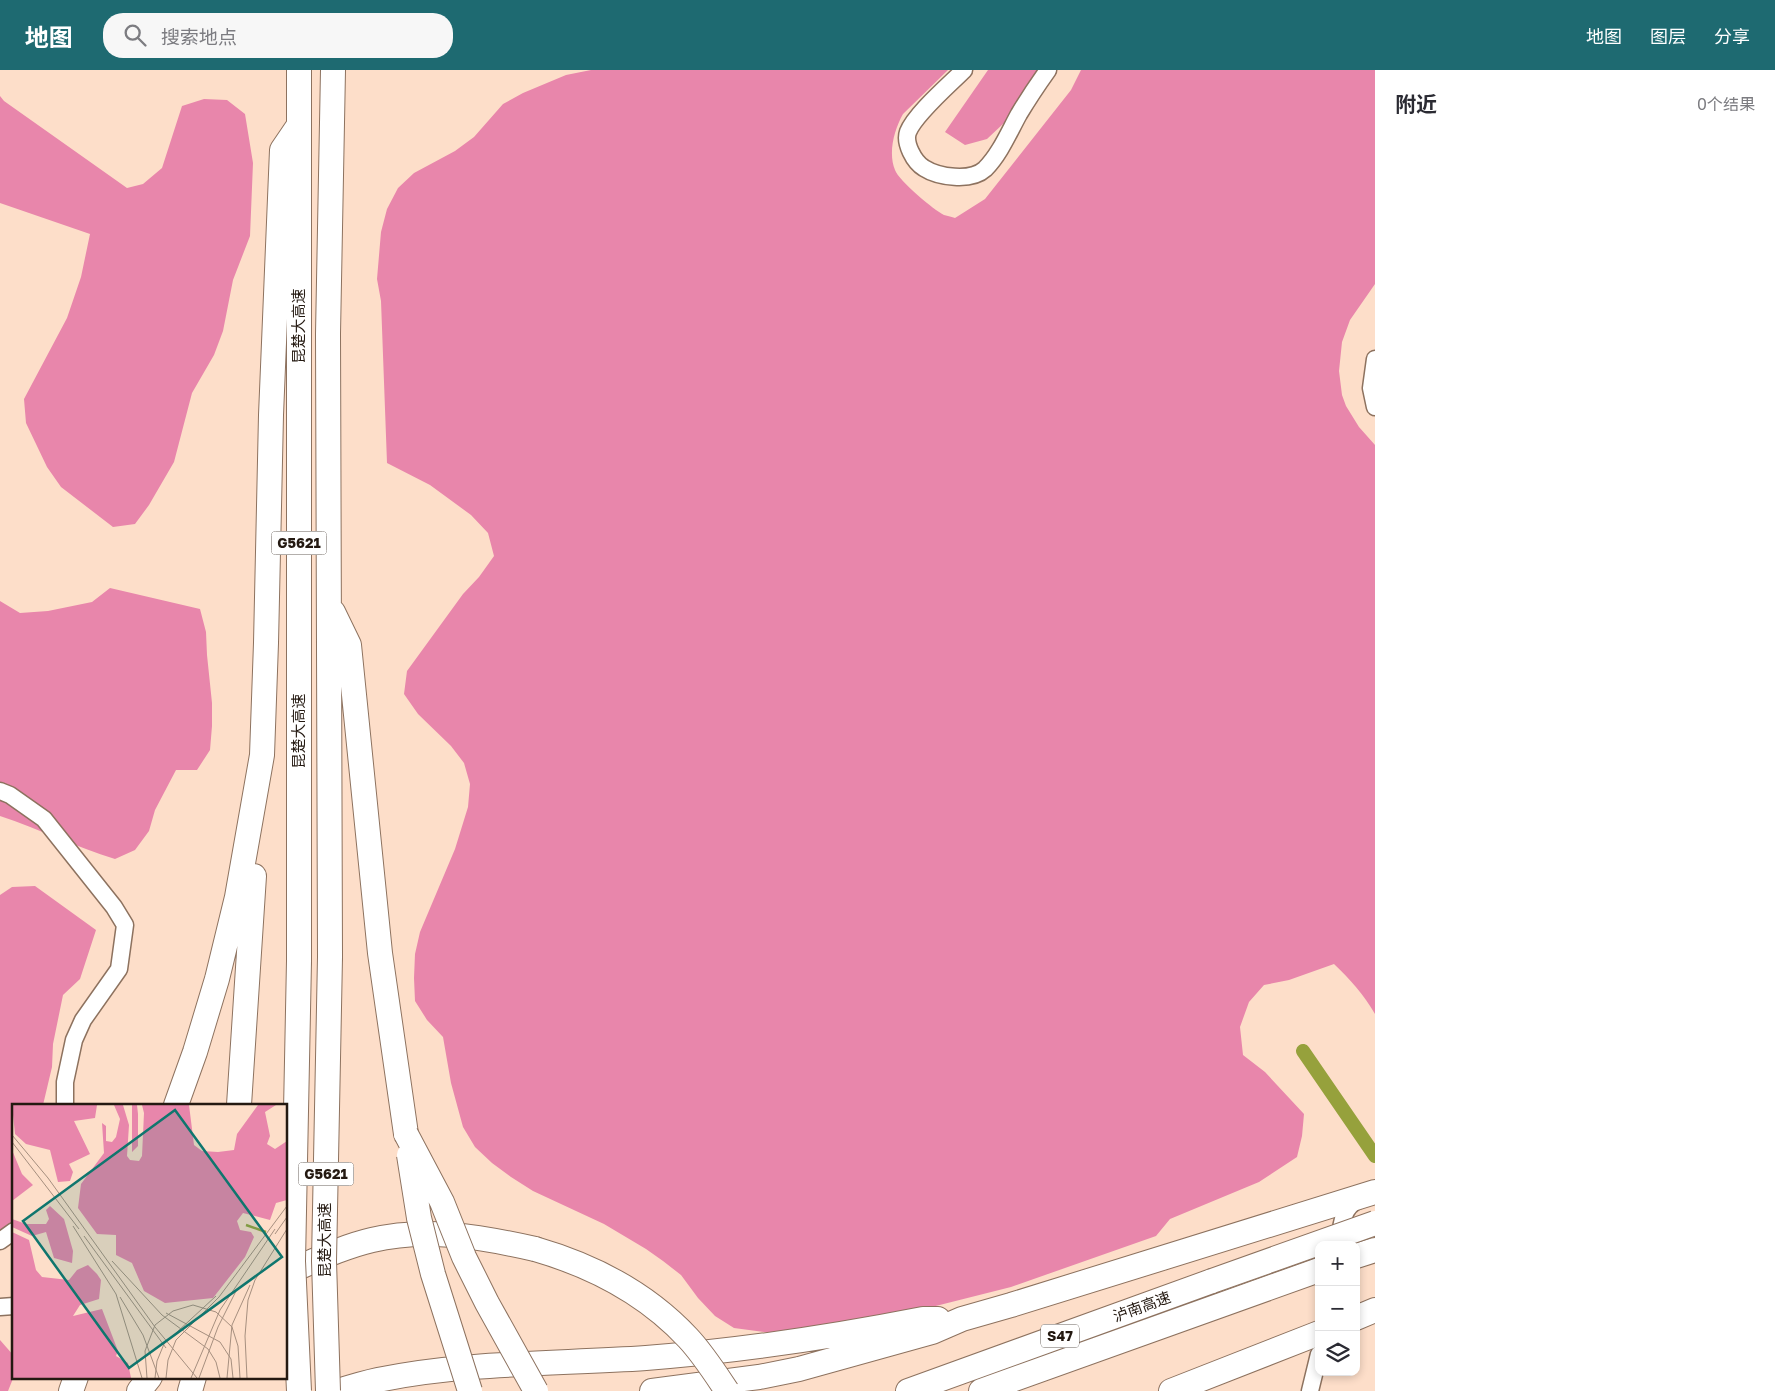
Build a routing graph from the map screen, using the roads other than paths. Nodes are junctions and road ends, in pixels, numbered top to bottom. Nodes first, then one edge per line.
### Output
1 (299, 70) edge
2 (333, 70) edge
3 (964, 70) edge
4 (1048, 70) edge
5 (299, 125) junction
6 (1375, 359) edge
7 (1375, 407) edge
8 (330, 606) junction
9 (262, 754) junction
10 (0, 791) edge
11 (65, 1104) edge
12 (176, 1104) edge
13 (239, 1104) edge
14 (406, 1134) junction
15 (1375, 1192) edge
16 (1375, 1202) edge
17 (1375, 1223) edge
18 (12, 1232) edge
19 (0, 1241) edge
20 (1339, 1241) edge
21 (1375, 1250) edge
22 (1360, 1255) edge
23 (1315, 1271) edge
24 (288, 1273) edge
25 (1375, 1310) edge
26 (1360, 1316) edge
27 (962, 1319) junction
28 (1315, 1335) edge
29 (1315, 1370) edge
30 (76, 1378) edge
31 (149, 1378) edge
32 (194, 1378) edge
33 (70, 1391) edge
34 (139, 1391) edge
35 (190, 1391) edge
36 (299, 1391) edge
37 (328, 1391) edge
38 (338, 1391) edge
39 (470, 1391) edge
40 (536, 1391) edge
41 (652, 1391) edge
42 (727, 1391) edge
43 (908, 1391) edge
44 (981, 1391) edge
45 (1171, 1391) edge
46 (1310, 1391) edge

1 - 5 highway, 昆楚大高速 / G5621
2 - 8 highway, 昆楚大高速 / G5621
3 - 4 street
5 - 9 highway
5 - 36 highway, 昆楚大高速 / G5621, bridge
6 - 7 street
8 - 14 highway
8 - 37 highway, 昆楚大高速 / G5621, bridge
9 - 12 highway
9 - 13 highway
10 - 11 street
14 - 39 highway, bridge
14 - 40 highway, bridge
15 - 27 highway
16 - 20 street
17 - 43 highway, 泸南高速 / S47, bridge
18 - 19 street
21 - 22 highway
23 - 44 highway, 泸南高速 / S47
24 - 42 highway, bridge
25 - 26 highway
27 - 38 highway, bridge
27 - 41 highway
28 - 45 highway
29 - 46 street
30 - 33 highway
31 - 34 highway
32 - 35 highway

